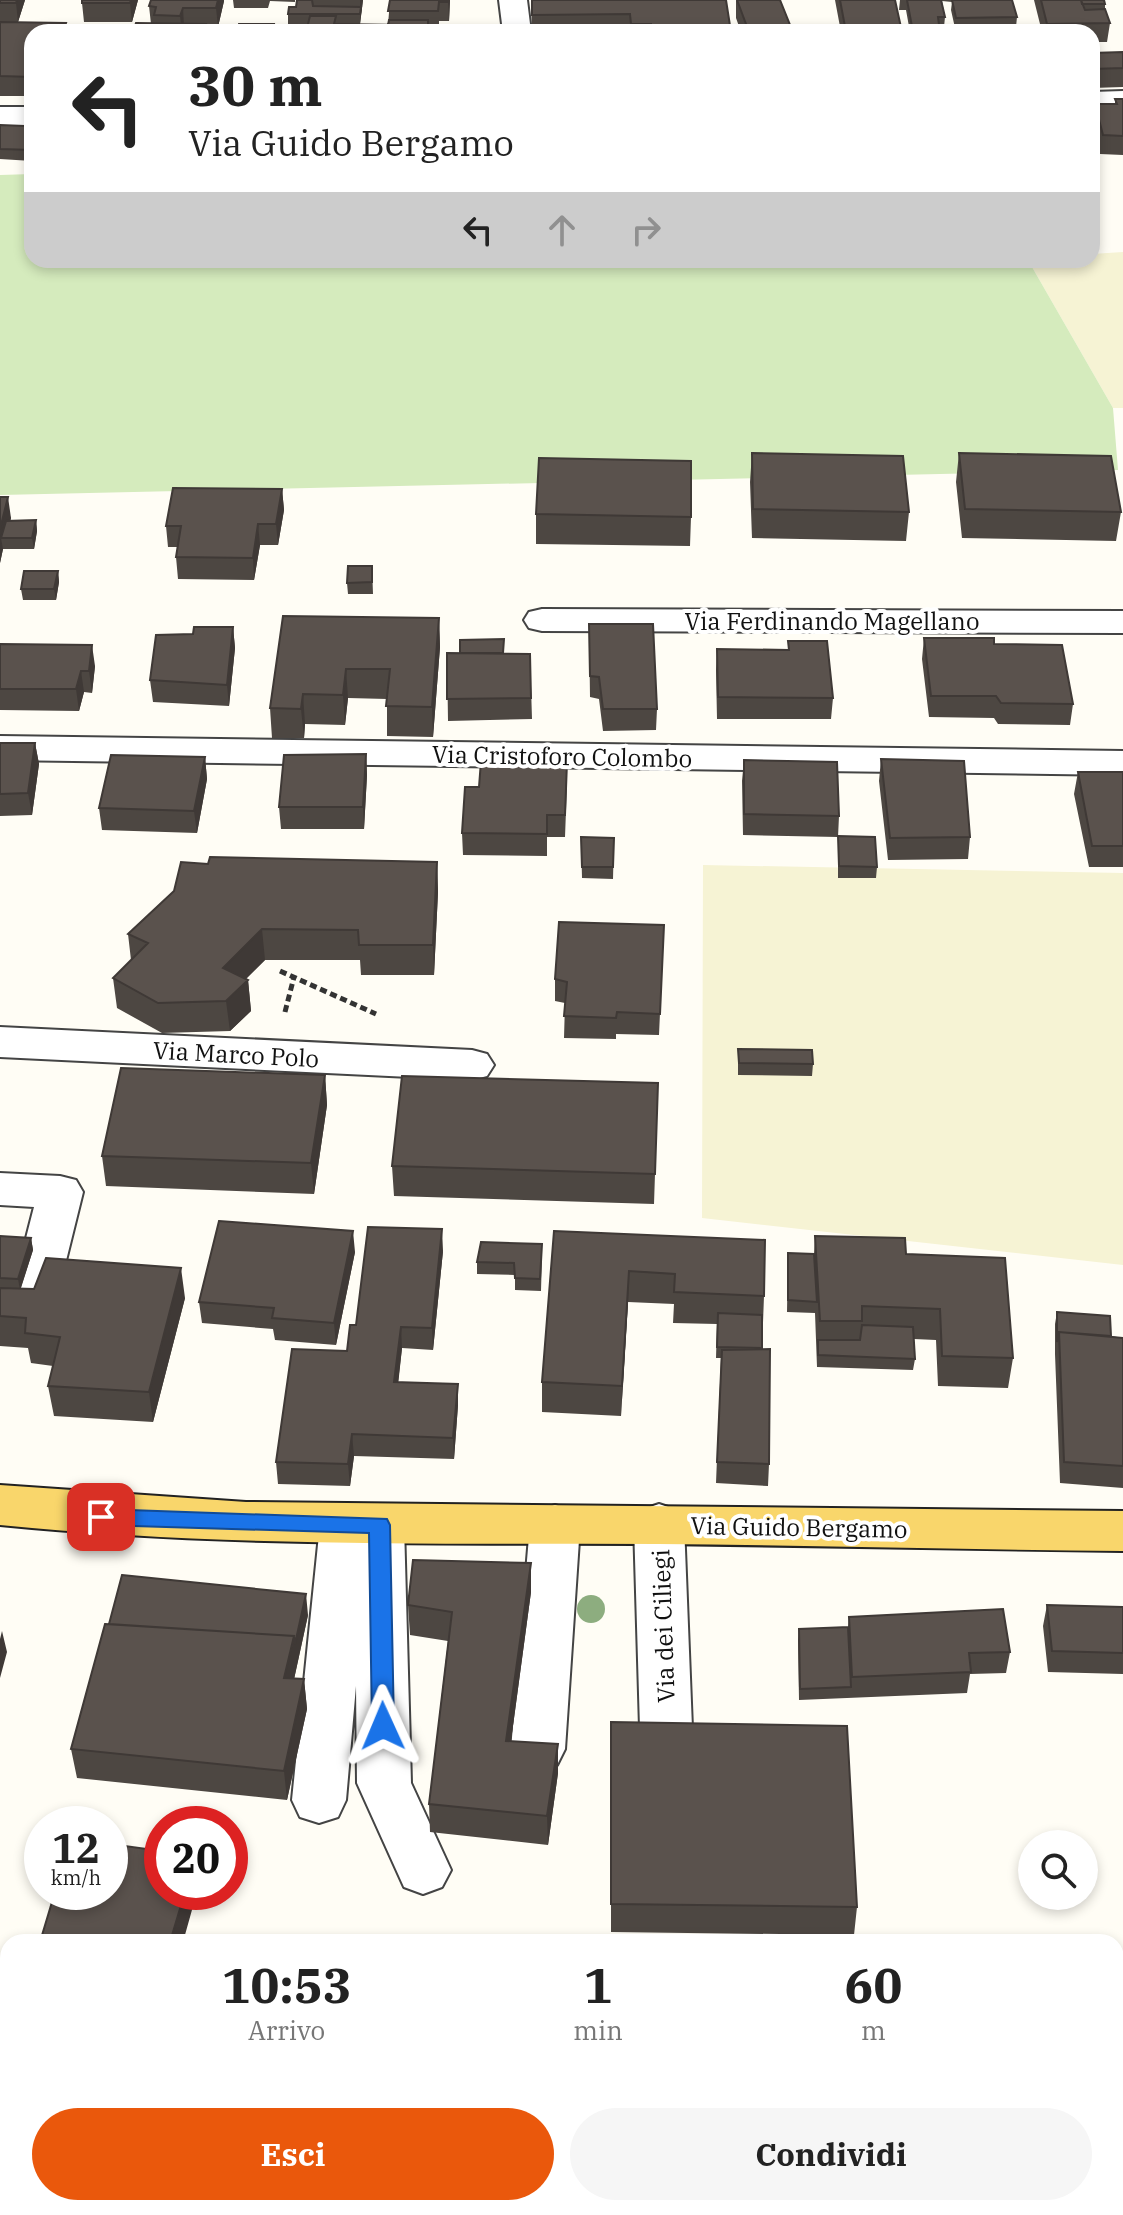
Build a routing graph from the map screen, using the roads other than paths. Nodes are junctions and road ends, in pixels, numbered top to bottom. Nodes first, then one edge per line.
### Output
1 (513, 0) edge
2 (516, 24) edge
3 (1123, 100) edge
4 (1100, 101) edge
5 (0, 116) edge
6 (24, 116) edge
7 (542, 620) dead end
8 (1123, 622) edge
9 (0, 748) edge
10 (1123, 763) edge
11 (0, 1042) edge
12 (472, 1065) dead end
13 (0, 1189) edge
14 (36, 1289) edge
15 (0, 1505) edge
16 (659, 1524) junction
17 (362, 1525) junction
18 (555, 1525) junction
19 (1123, 1531) edge
20 (666, 1728) edge
21 (538, 1749) edge
22 (319, 1800) dead end
23 (423, 1870) dead end

1 - 2 street
3 - 4 street
5 - 6 street
7 - 8 street, Via Ferdinando Magellano
9 - 10 street, Via Cristoforo Colombo
11 - 12 street, Via Marco Polo
13 - 14 street
15 - 17 main road, Via Guido Bergamo
16 - 18 main road, Via Guido Bergamo
16 - 19 main road, Via Guido Bergamo
16 - 20 street, Via dei Ciliegi
17 - 18 main road, Via Guido Bergamo
17 - 22 street
17 - 23 street
18 - 21 street

